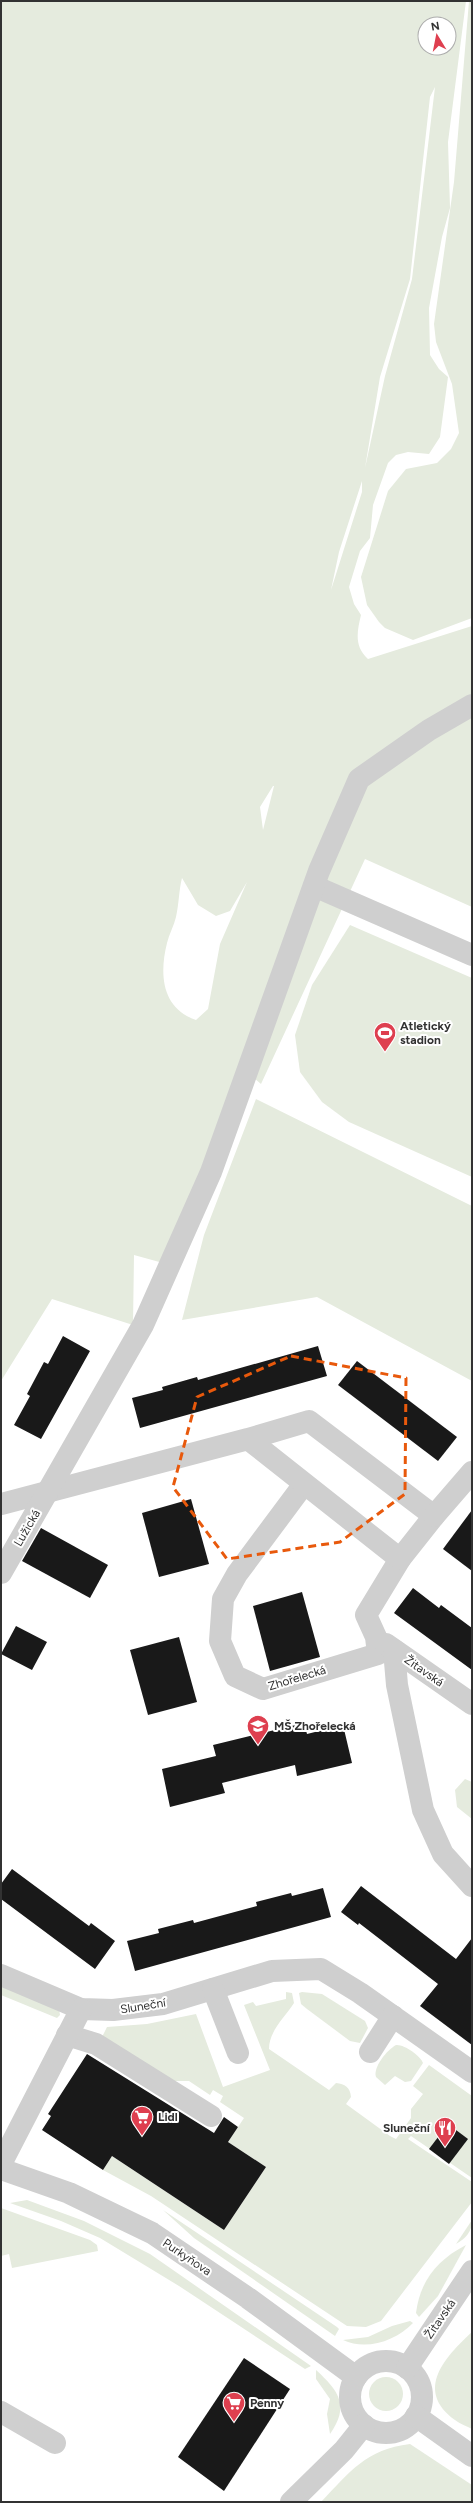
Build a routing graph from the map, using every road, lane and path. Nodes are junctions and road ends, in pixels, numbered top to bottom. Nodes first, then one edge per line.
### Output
1 (472, 705) edge
2 (314, 886) junction
3 (472, 955) edge
4 (248, 1438) junction
5 (472, 1472) edge
6 (304, 1484) junction
7 (48, 1491) junction
8 (1, 1504) edge
9 (434, 1516) junction
10 (400, 1559) junction
11 (3, 1569) edge
12 (383, 1647) junction
13 (472, 1704) edge
14 (472, 1886) edge
15 (1, 1975) edge
16 (213, 1989) junction
17 (81, 2008) junction
18 (393, 2016) junction
19 (67, 2035) junction
20 (370, 2052) dead end
21 (238, 2054) dead end
22 (472, 2072) edge
23 (211, 2116) dead end
24 (1, 2164) edge
25 (1, 2169) edge
26 (472, 2271) edge
27 (407, 2368) junction
28 (356, 2377) junction
29 (1, 2412) edge
30 (416, 2416) junction
31 (364, 2425) junction
32 (55, 2444) dead end
33 (472, 2456) edge
34 (291, 2502) edge

1 - 2 street, Lužická
2 - 3 street
2 - 7 street, Lužická
4 - 6 street
4 - 7 street
4 - 9 street
5 - 9 street
6 - 10 street
6 - 12 street, Zhořelecká
7 - 8 street
7 - 11 street, Lužická
9 - 10 street
10 - 12 street
12 - 13 street, Žitavská
12 - 14 street
15 - 17 street, Sluneční
16 - 17 street, Sluneční
16 - 18 street, Sluneční
16 - 21 street
17 - 19 street
18 - 20 street
18 - 22 street, Sluneční
19 - 23 street
19 - 24 street
25 - 28 street, Purkyňova
26 - 27 street, Žitavská
27 - 28 street
27 - 30 street
28 - 31 street
29 - 32 street
30 - 31 street
30 - 33 street
31 - 34 street

